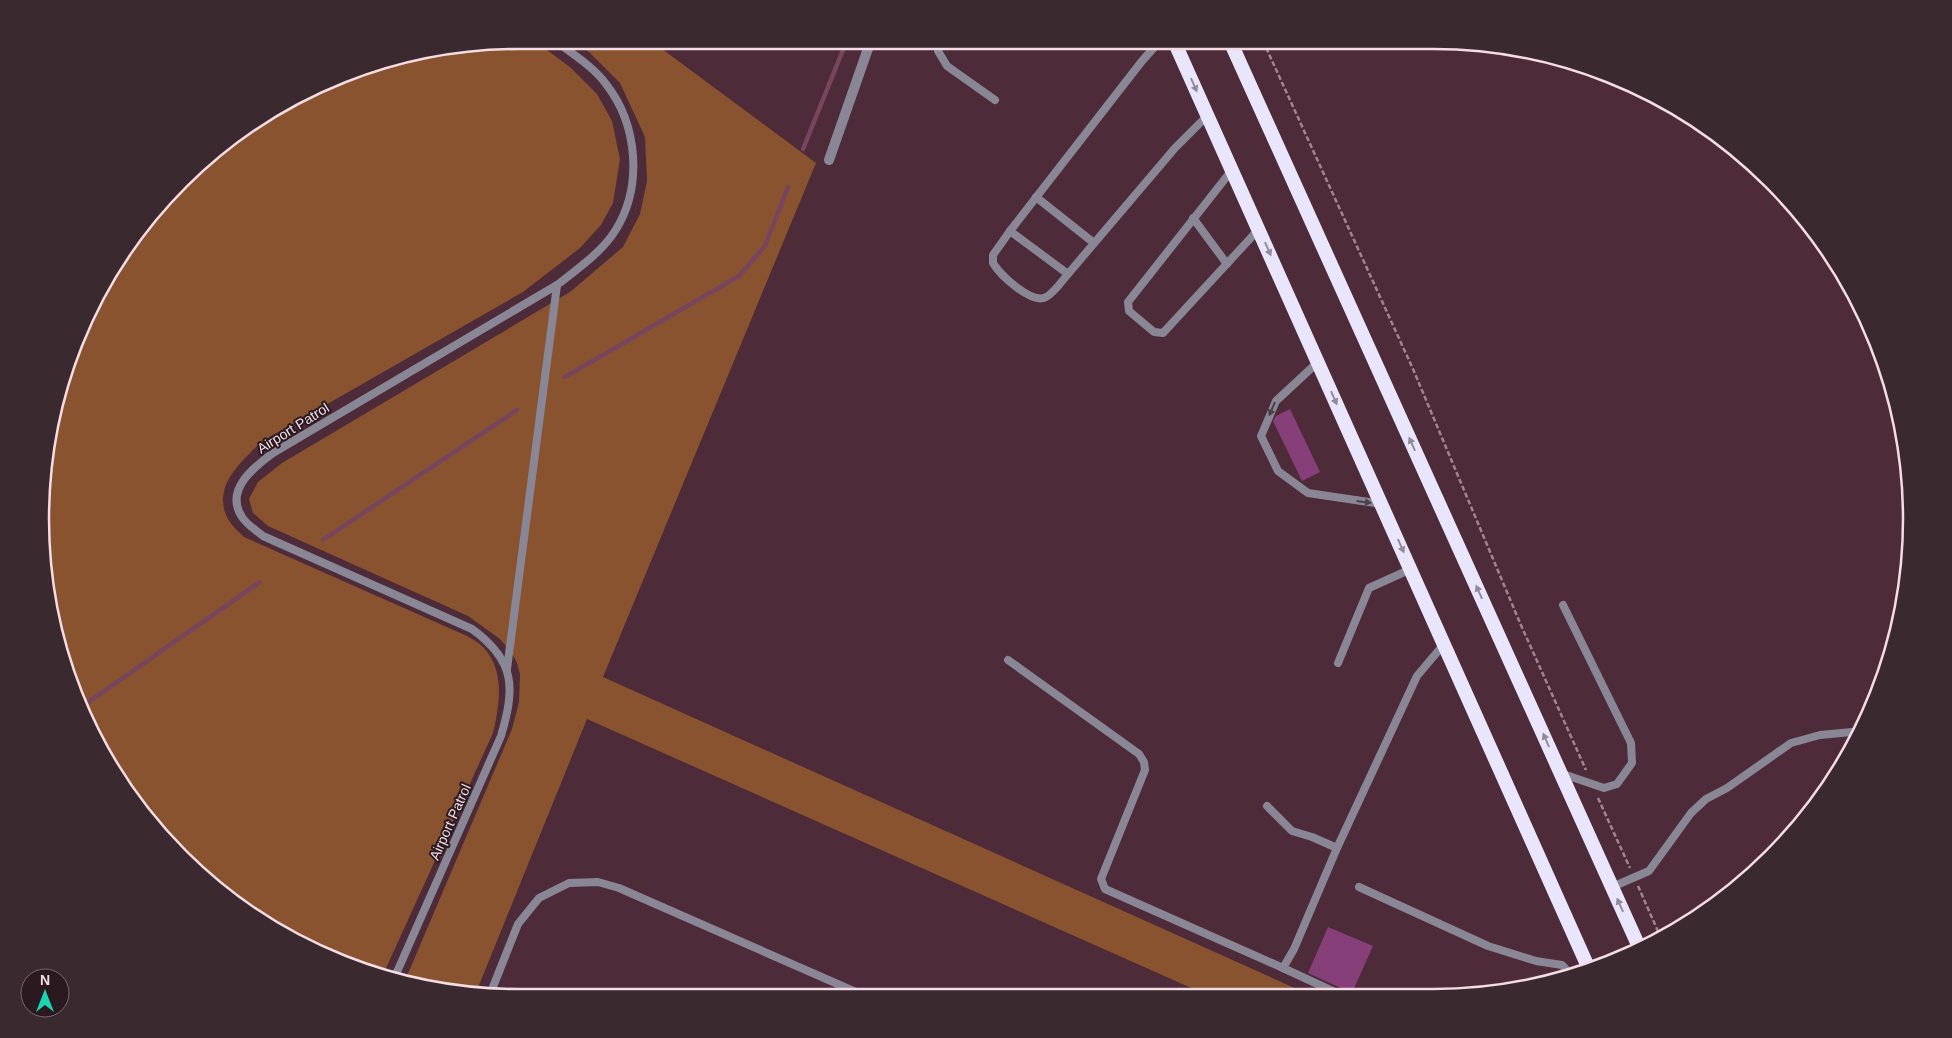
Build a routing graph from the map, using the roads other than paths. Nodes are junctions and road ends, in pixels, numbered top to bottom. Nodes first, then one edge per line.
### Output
1 (565, 49) edge
2 (868, 49) edge
3 (938, 49) edge
4 (1153, 49) edge
5 (1178, 49) edge
6 (1234, 49) edge
7 (995, 100) dead end
8 (1208, 115) junction
9 (829, 160) dead end
10 (1232, 170) junction
11 (1036, 198) junction
12 (1193, 218) junction
13 (1259, 229) junction
14 (1010, 231) junction
15 (1094, 243) junction
16 (1227, 264) junction
17 (1068, 274) junction
18 (557, 285) junction
19 (1318, 362) junction
20 (1382, 504) junction
21 (1411, 569) junction
22 (1563, 605) dead end
23 (1444, 644) junction
24 (1008, 660) dead end
25 (1338, 663) dead end
26 (507, 668) junction
27 (1852, 732) dead end
28 (1560, 773) junction
29 (1267, 806) dead end
30 (1337, 848) junction
31 (1359, 887) dead end
32 (1612, 887) junction
33 (1637, 943) edge
34 (1586, 963) edge
35 (1283, 968) junction
36 (1566, 970) edge
37 (397, 973) edge
38 (493, 988) edge
39 (849, 989) edge
40 (1328, 989) edge

1 - 18 lane, Airport Patrol
2 - 9 street
3 - 7 lane
4 - 11 lane
5 -> 8 highway
28 -> 6 highway
8 - 10 highway
8 - 15 lane
10 - 12 lane
10 - 13 highway
11 - 14 lane
11 - 15 lane
12 - 16 lane
12 - 16 lane
13 - 16 lane
13 -> 19 highway
14 - 17 lane
14 - 17 lane
15 - 17 lane
18 - 26 lane, Airport Patrol
18 - 26 lane, Airport Patrol
19 -> 20 highway
19 -> 20 lane
20 -> 21 highway
21 - 23 highway
21 - 25 lane
22 - 28 lane
23 - 30 lane
23 - 34 highway
24 - 35 lane
26 - 37 lane, Airport Patrol
27 - 32 lane
28 - 32 highway
29 - 30 lane
30 - 35 lane
31 - 36 lane
33 -> 32 highway
35 - 40 lane
38 - 39 lane

